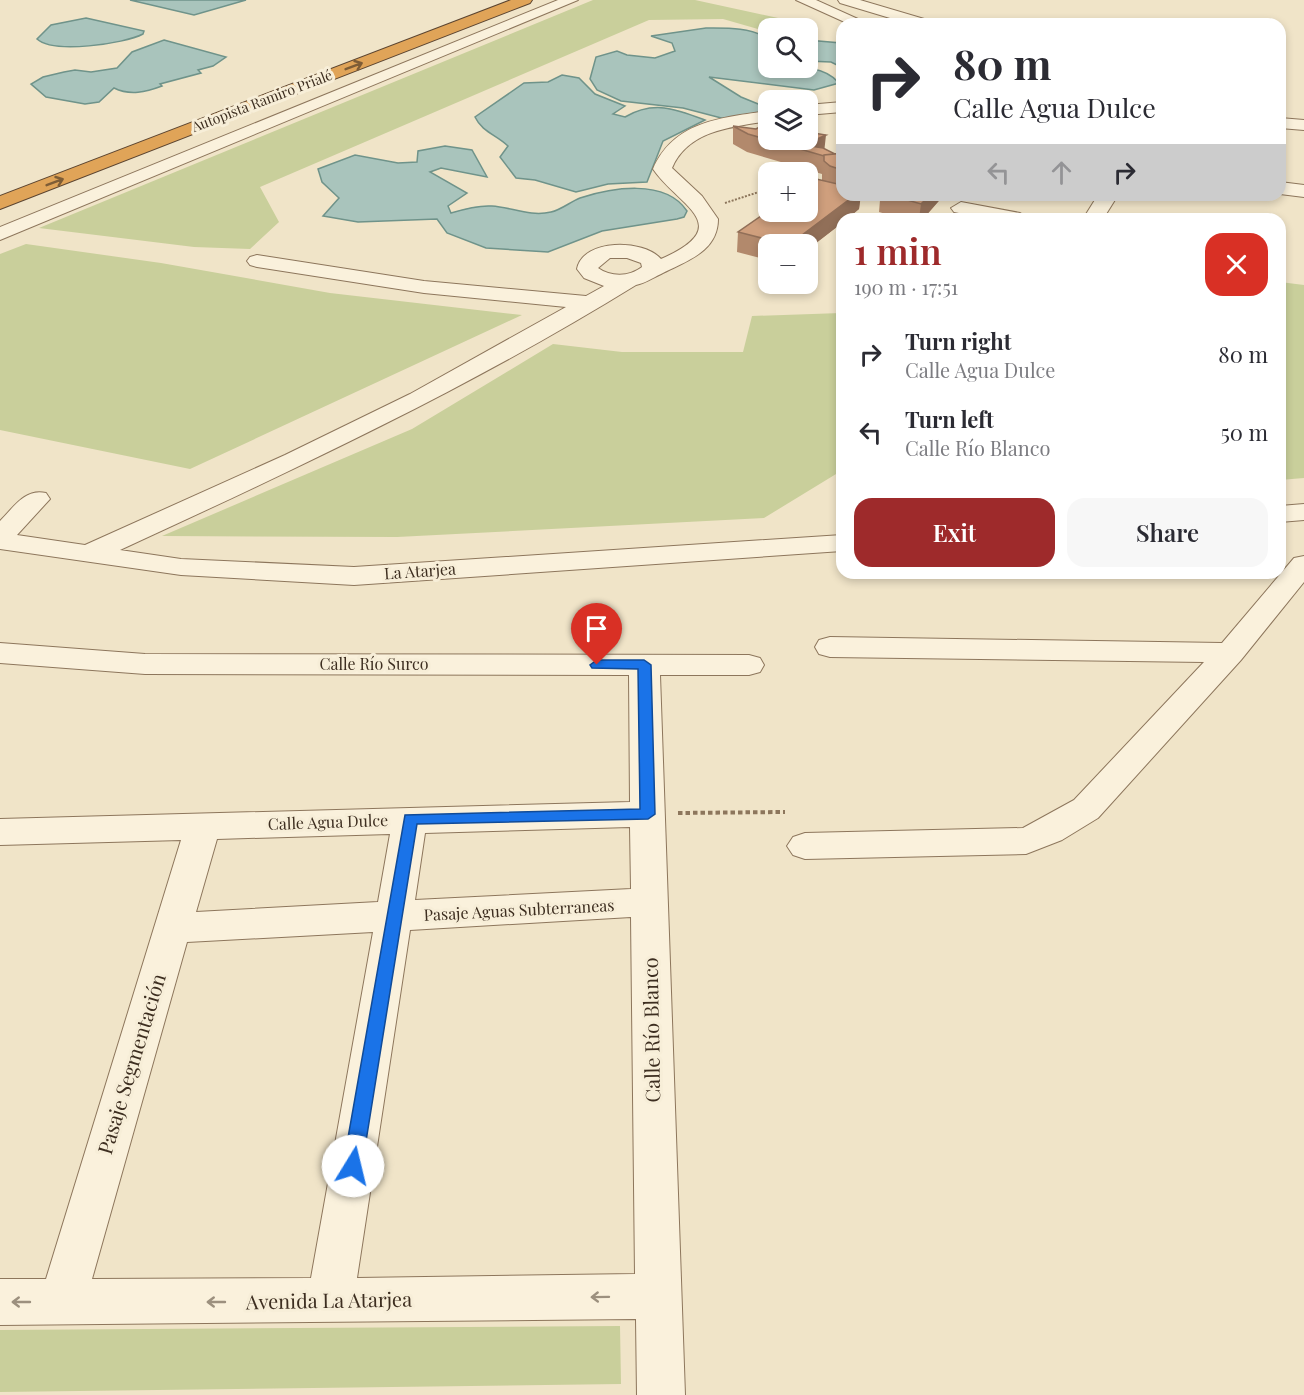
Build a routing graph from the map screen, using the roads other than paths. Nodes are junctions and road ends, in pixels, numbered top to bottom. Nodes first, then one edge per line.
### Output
1 (477, 0) edge
2 (525, 0) edge
3 (571, 0) edge
4 (803, 0) edge
5 (845, 0) edge
6 (436, 16) dead end
7 (847, 18) edge
8 (906, 18) edge
9 (836, 108) edge
10 (818, 109) edge
11 (758, 118) edge
12 (1286, 124) edge
13 (1304, 125) edge
14 (1286, 189) edge
15 (1304, 191) edge
16 (0, 203) edge
17 (961, 208) dead end
18 (988, 213) edge
19 (0, 234) edge
20 (257, 261) dead end
21 (653, 269) junction
22 (628, 280) junction
23 (591, 303) junction
24 (37, 499) dead end
25 (1304, 512) edge
26 (1286, 514) edge
27 (836, 529) edge
28 (1304, 533) edge
29 (1286, 534) edge
30 (0, 537) edge
31 (0, 541) edge
32 (836, 544) edge
33 (788, 548) junction
34 (86, 555) junction
35 (1304, 564) edge
36 (830, 647) dead end
37 (0, 653) edge
38 (1230, 653) junction
39 (644, 665) junction
40 (749, 665) dead end
41 (648, 814) junction
42 (410, 819) junction
43 (203, 826) junction
44 (2, 836) edge
45 (805, 846) dead end
46 (650, 902) junction
47 (394, 916) junction
48 (173, 928) junction
49 (658, 1296) junction
50 (330, 1301) junction
51 (0, 1302) edge
52 (62, 1302) junction
53 (660, 1395) edge

1 - 6 highway
16 -> 2 highway, Autopista Ramiro Prialé
3 - 19 street
4 - 7 street
5 - 8 street
9 - 10 street
11 - 21 street
12 - 13 street
14 - 15 street
17 - 18 street
20 - 23 street
21 - 22 street
21 - 22 street
22 - 23 street
23 - 34 street
24 - 30 street
25 - 26 street
27 - 33 street
28 - 29 street
31 - 34 street, La Atarjea
32 - 33 street, La Atarjea
33 - 34 street, La Atarjea
35 - 38 street
36 - 38 street
37 - 39 street, Calle Río Surco
38 - 45 street
39 - 40 street, Calle Río Surco
39 - 41 street, Calle Río Blanco
41 - 42 street, Calle Agua Dulce
41 - 46 street, Calle Río Blanco
42 - 43 street, Calle Agua Dulce
42 - 47 street
43 - 44 street, Calle Agua Dulce
43 - 48 street, Pasaje Segmentación
46 - 47 street, Pasaje Aguas Subterraneas
46 - 49 street, Calle Río Blanco
47 - 48 street, Pasaje Aguas Subterraneas
47 - 50 street
48 - 52 street, Pasaje Segmentación
49 -> 50 street, Avenida La Atarjea
49 - 53 street, Calle Río Blanco
50 -> 52 street, Avenida La Atarjea
52 -> 51 street, Avenida La Atarjea

